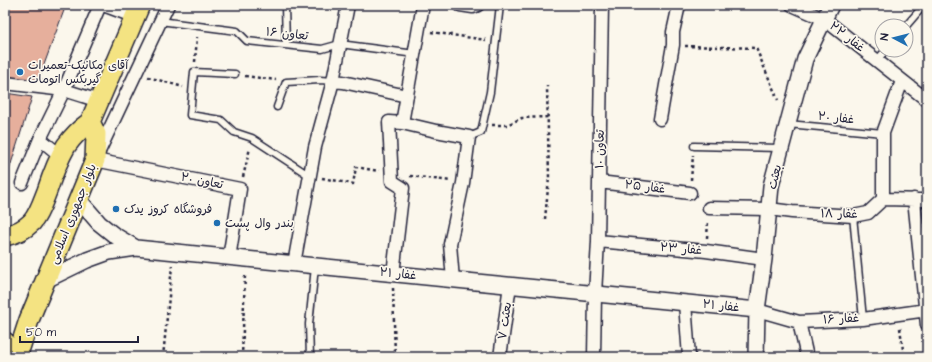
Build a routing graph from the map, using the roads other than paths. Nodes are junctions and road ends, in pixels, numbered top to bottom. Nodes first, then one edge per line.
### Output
1 (100, 5) edge
2 (103, 5) edge
3 (168, 5) edge
4 (285, 5) edge
5 (348, 5) edge
6 (423, 5) edge
7 (460, 5) edge
8 (478, 5) edge
9 (500, 5) edge
10 (602, 5) edge
11 (679, 5) edge
12 (792, 5) edge
13 (831, 5) edge
14 (924, 5) edge
15 (138, 11) edge
16 (913, 18) edge
17 (824, 19) junction
18 (160, 21) junction
19 (340, 44) junction
20 (286, 45) junction
21 (415, 54) junction
22 (877, 60) joint
23 (235, 74) road end
24 (333, 81) junction
25 (902, 81) junction
26 (5, 83) edge
27 (927, 85) edge
28 (64, 90) junction
29 (407, 96) junction
30 (926, 99) edge
31 (99, 100) junction
32 (277, 107) dead end
33 (660, 119) dead end
34 (90, 122) junction
35 (402, 123) junction
36 (788, 124) junction
37 (883, 133) junction
38 (469, 137) junction
39 (40, 139) junction
40 (694, 146) dead end
41 (781, 148) junction
42 (61, 156) junction
43 (95, 160) junction
44 (310, 176) junction
45 (599, 182) junction
46 (22, 183) dead end
47 (690, 193) dead end
48 (883, 199) junction
49 (914, 199) junction
50 (79, 200) junction
51 (927, 200) edge
52 (709, 208) road end
53 (769, 209) junction
54 (853, 216) junction
55 (5, 236) edge
56 (598, 241) junction
57 (136, 248) junction
58 (229, 258) junction
59 (764, 259) junction
60 (294, 264) junction
61 (315, 266) junction
62 (393, 274) junction
63 (46, 280) junction
64 (453, 280) junction
65 (510, 285) junction
66 (595, 294) junction
67 (686, 303) junction
68 (757, 310) junction
69 (926, 310) edge
70 (863, 318) junction
71 (799, 322) junction
72 (927, 325) edge
73 (5, 342) edge
74 (9, 357) edge
75 (18, 357) edge
76 (310, 357) edge
77 (500, 357) edge
78 (594, 357) edge
79 (689, 357) edge
80 (756, 357) edge
81 (807, 357) edge

1 - 28 street
2 - 15 street
3 - 18 street
4 - 20 lane
5 - 19 street
6 - 21 street
7 - 8 street
9 - 38 lane
10 - 45 street, تعاون ۱۰
11 - 33 street
12 - 17 street, غفار ۲۲
13 - 17 street, بعثت
14 - 16 lane
15 - 31 main road
17 - 22 street, غفار ۲۲
17 - 36 street, بعثت
18 - 20 lane, تعاون ۱۶
18 - 43 street
19 - 20 lane, تعاون ۱۶
19 - 21 lane, تعاون ۱۶
19 - 24 street
21 - 29 street
22 - 25 street, غفار ۲۲
23 - 44 lane
24 - 29 street
24 - 32 lane
24 - 44 street
25 - 30 street, غفار ۲۲
25 - 37 street
26 - 28 street
27 - 30 lane
28 - 31 street
28 - 39 street
29 - 35 street
31 - 34 main road
34 - 42 main road
34 - 43 main road, بلوار جمهوری اسلامی
35 - 38 street
35 - 62 street
36 - 37 lane, غفار ۲۰
36 - 41 street, بعثت
37 - 48 street
38 - 64 street
39 - 42 street
39 - 46 street
40 - 41 lane
41 - 53 street, بعثت
42 - 55 main road
43 - 50 main road, بلوار جمهوری اسلامی
43 - 58 street, تعاون ۲۰
44 - 60 street
45 - 47 street, غفار ۲۵
45 - 56 street, تعاون ۱۰
48 - 49 street
48 - 54 street, غفار ۱۸
49 - 51 street
49 - 69 street
50 - 57 street
50 - 63 main road, بلوار جمهوری اسلامی
52 - 53 street
53 - 54 street, غفار ۱۸
53 - 59 street, بعثت
54 - 70 lane
56 - 59 street, غفار ۲۳
56 - 66 street, تعاون ۱۰
57 - 58 street, غفار ۲۱
57 - 63 street, غفار ۲۱
58 - 60 street, غفار ۲۱
59 - 68 street, بعثت
60 - 61 street, غفار ۲۱
61 - 62 street, غفار ۲۱
61 - 76 lane
62 - 64 street, غفار ۲۱
63 - 75 main road, بلوار جمهوری اسلامی
64 - 65 street, غفار ۲۱
65 - 66 street, غفار ۲۱
65 - 77 street, بعثت ۷
66 - 67 street, غفار ۲۱
66 - 78 street, تعاون ۱۰
67 - 68 street, غفار ۲۱
67 - 79 street
68 - 71 street, غفار ۱۶
68 - 80 street, بعثت
69 - 70 street, غفار ۱۶
69 - 72 street
70 - 71 street, غفار ۱۶
71 - 81 street
73 - 74 main road

